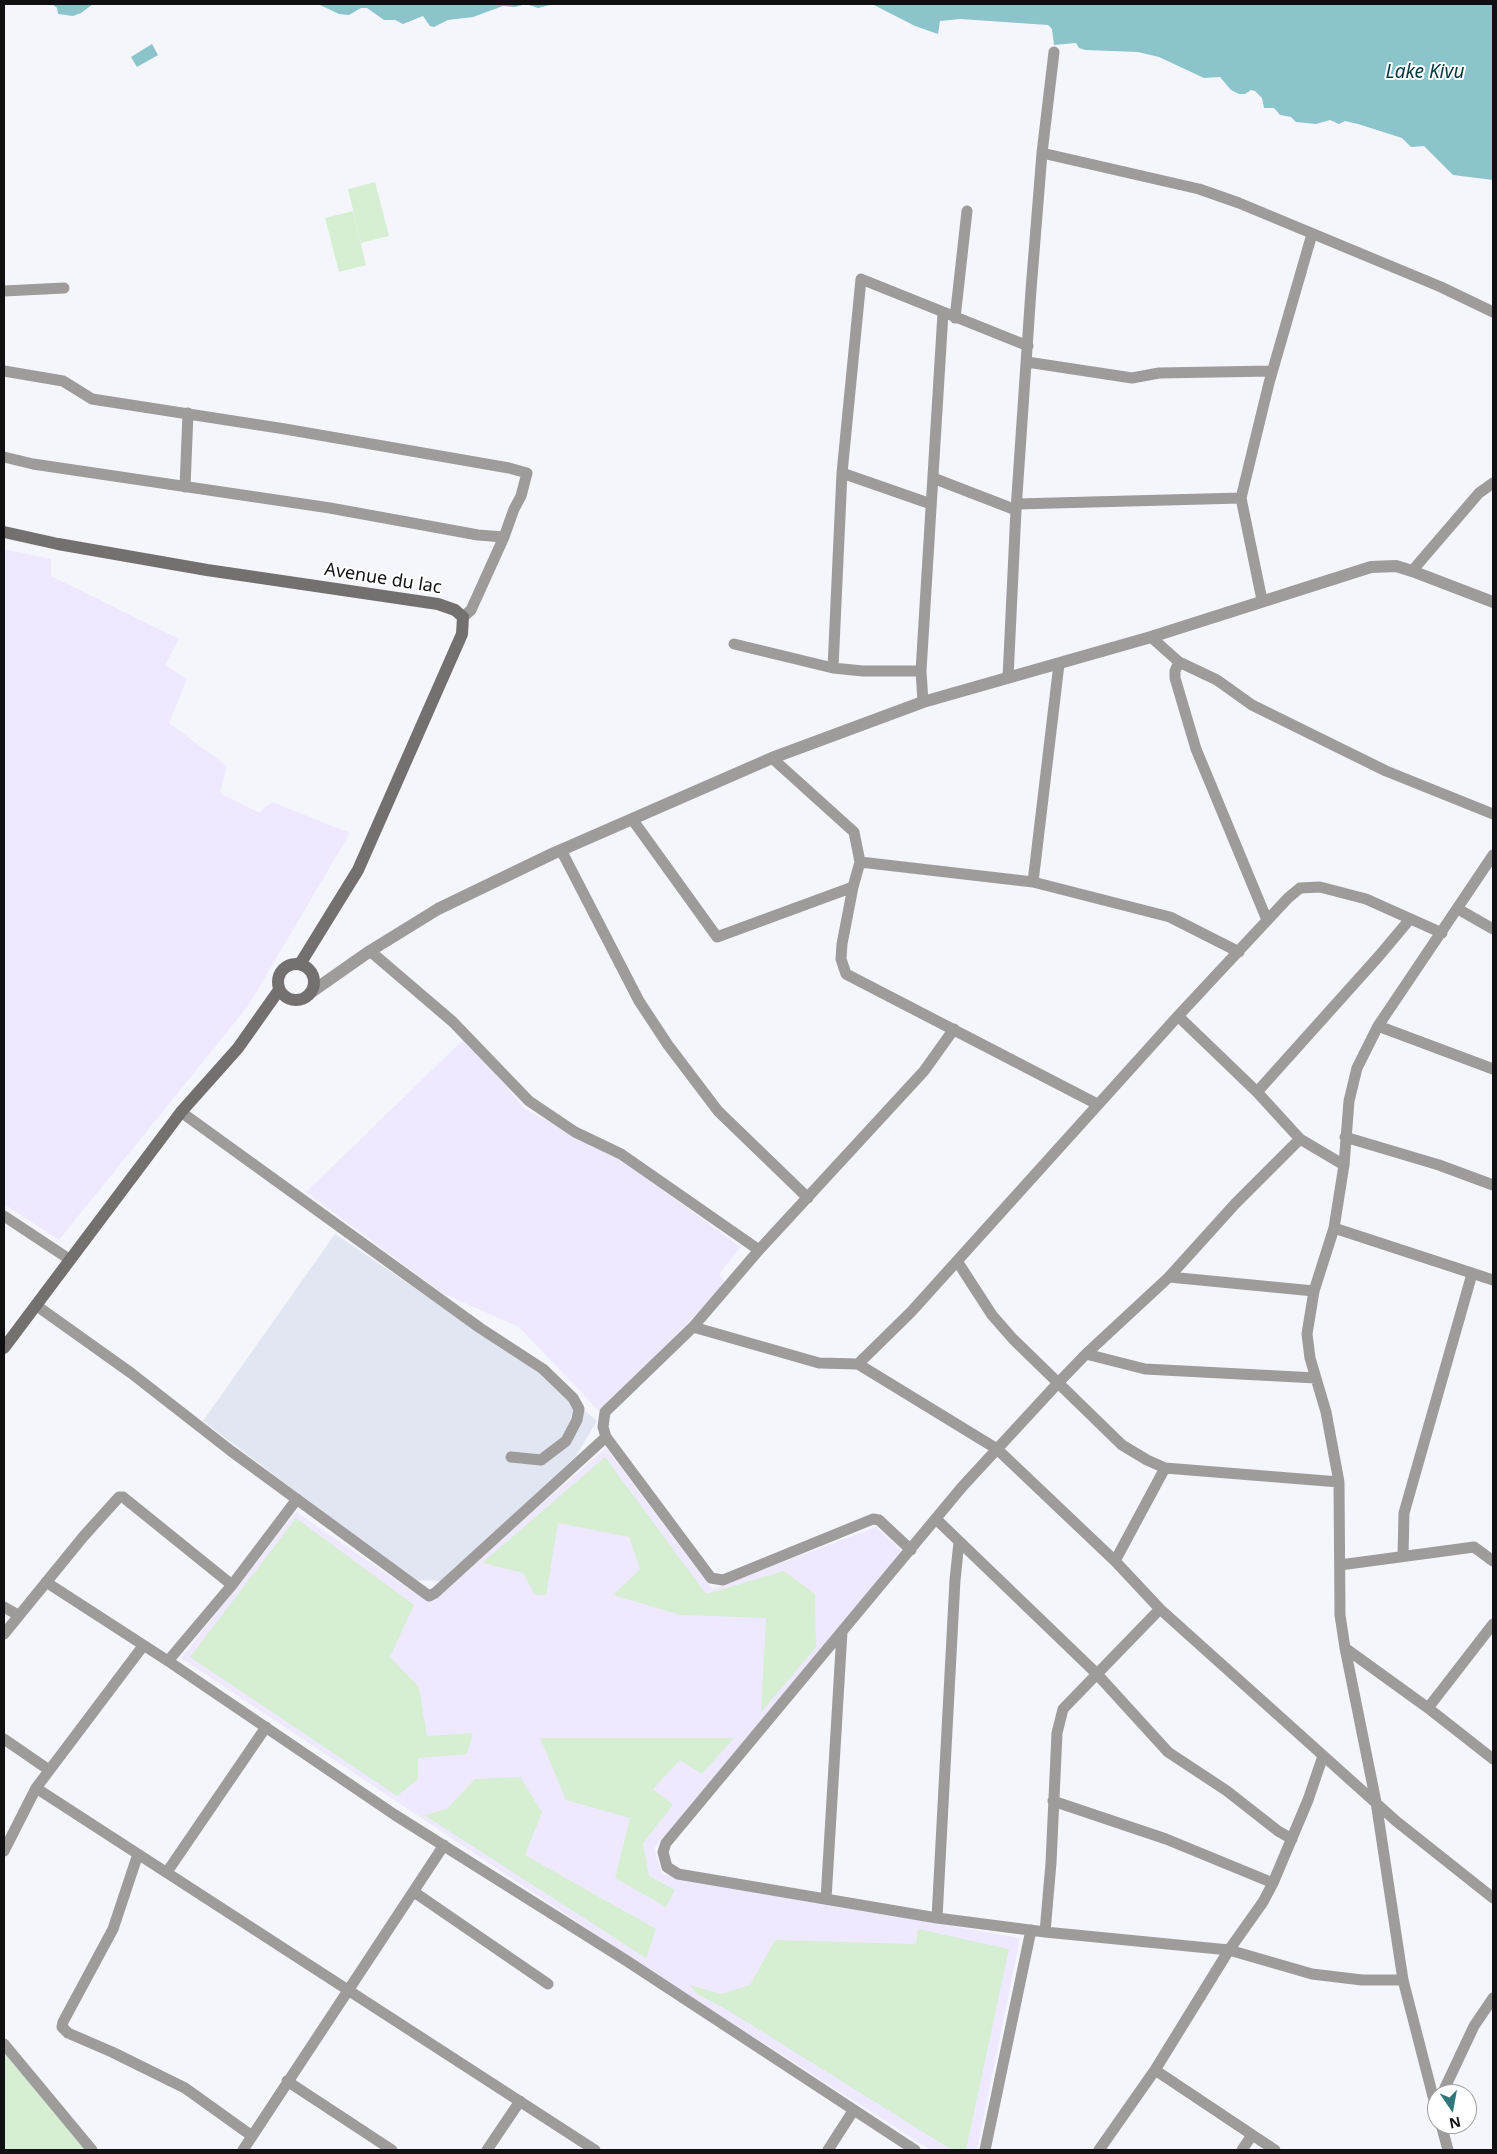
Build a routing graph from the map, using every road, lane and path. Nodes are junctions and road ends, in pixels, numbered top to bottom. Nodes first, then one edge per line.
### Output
1 (1054, 52) dead end
2 (1042, 153) junction
3 (967, 211) dead end
4 (1312, 234) junction
5 (64, 288) dead end
6 (4, 290) edge
7 (1493, 312) edge
8 (943, 313) junction
9 (956, 318) junction
10 (1028, 346) junction
11 (1027, 362) junction
12 (4, 371) edge
13 (1272, 371) junction
14 (188, 413) junction
15 (4, 457) edge
16 (842, 473) junction
17 (933, 478) junction
18 (1493, 483) edge
19 (185, 487) junction
20 (1241, 498) junction
21 (931, 504) junction
22 (1016, 507) junction
23 (4, 532) edge
24 (504, 537) junction
25 (1412, 571) junction
26 (1262, 600) junction
27 (1493, 602) edge
28 (463, 617) junction
29 (1151, 637) junction
30 (734, 644) dead end
31 (1179, 662) junction
32 (1059, 664) junction
33 (832, 668) junction
34 (921, 671) junction
35 (1008, 678) junction
36 (923, 702) junction
37 (772, 758) junction
38 (1493, 814) edge
39 (632, 819) junction
40 (561, 850) junction
41 (1493, 855) edge
42 (860, 862) junction
43 (1033, 882) junction
44 (853, 887) junction
45 (1458, 909) junction
46 (1410, 918) junction
47 (1267, 920) junction
48 (1493, 929) edge
49 (1442, 933) junction
50 (370, 951) junction
51 (1239, 952) junction
52 (300, 964) junction
53 (279, 990) junction
54 (310, 993) junction
55 (1178, 1016) junction
56 (1378, 1026) junction
57 (954, 1030) junction
58 (1493, 1069) edge
59 (1257, 1092) junction
60 (1097, 1104) junction
61 (181, 1112) junction
62 (1345, 1137) junction
63 (1300, 1139) junction
64 (1344, 1165) junction
65 (1493, 1185) edge
66 (808, 1198) junction
67 (4, 1216) edge
68 (1334, 1228) junction
69 (759, 1250) junction
70 (69, 1259) junction
71 (957, 1261) junction
72 (1472, 1274) junction
73 (1169, 1277) junction
74 (1493, 1280) edge
75 (1314, 1291) junction
76 (37, 1306) junction
77 (693, 1327) junction
78 (4, 1348) edge
79 (1086, 1354) junction
80 (858, 1364) junction
81 (1316, 1378) junction
82 (1058, 1383) junction
83 (606, 1437) junction
84 (997, 1449) junction
85 (511, 1457) dead end
86 (1165, 1468) junction
87 (1339, 1482) junction
88 (297, 1499) junction
89 (936, 1519) junction
90 (959, 1542) junction
91 (911, 1550) junction
92 (1403, 1556) junction
93 (1493, 1561) edge
94 (1115, 1562) junction
95 (1340, 1565) junction
96 (46, 1582) junction
97 (232, 1585) junction
98 (4, 1607) edge
99 (1160, 1609) junction
100 (18, 1616) junction
101 (1493, 1624) edge
102 (842, 1632) junction
103 (4, 1634) edge
104 (143, 1646) junction
105 (1345, 1648) junction
106 (168, 1661) junction
107 (1096, 1673) junction
108 (1428, 1708) junction
109 (266, 1727) junction
110 (4, 1739) edge
111 (1324, 1756) junction
112 (1493, 1759) edge
113 (49, 1770) junction
114 (36, 1788) junction
115 (1053, 1801) junction
116 (1376, 1802) junction
117 (1292, 1839) junction
118 (444, 1845) junction
119 (4, 1851) edge
120 (138, 1854) junction
121 (167, 1872) junction
122 (1273, 1883) junction
123 (414, 1892) junction
124 (1493, 1898) edge
125 (826, 1899) junction
126 (937, 1918) junction
127 (1031, 1930) junction
128 (1045, 1932) junction
129 (1229, 1950) junction
130 (1402, 1980) junction
131 (548, 1984) dead end
132 (349, 1991) junction
133 (1493, 1998) edge
134 (4, 2044) edge
135 (1155, 2070) junction
136 (288, 2081) junction
137 (1430, 2084) edge
138 (1447, 2084) edge
139 (520, 2101) junction
140 (853, 2111) junction
141 (1444, 2134) edge
142 (252, 2136) junction
143 (1252, 2136) junction
144 (92, 2150) edge
145 (243, 2150) edge
146 (392, 2150) edge
147 (487, 2150) edge
148 (595, 2150) edge
149 (828, 2150) edge
150 (915, 2150) edge
151 (985, 2150) edge
152 (1099, 2150) edge
153 (1242, 2150) edge
154 (1275, 2150) edge
155 (1448, 2150) edge

1 - 2 street
2 - 4 street
2 - 10 street
3 - 9 street
4 - 7 street
4 - 13 street
5 - 6 street
8 - 9 street
8 - 16 street
8 - 17 street
9 - 10 street
10 - 11 street
11 - 13 street
11 - 22 street
12 - 14 street
13 - 20 street
14 - 19 street
14 - 24 street
15 - 19 street
16 - 21 street
16 - 33 street
17 - 21 street
17 - 22 street
18 - 25 street
19 - 24 street
20 - 22 street
20 - 26 street
21 - 34 street
22 - 35 street
23 - 28 main road, Avenue du lac
24 - 28 street
25 - 26 street
25 - 27 street
26 - 29 street
28 - 52 main road
29 - 31 street
29 - 32 street
30 - 33 street
31 - 38 street
31 - 47 street
32 - 35 street
32 - 43 street
33 - 34 street
34 - 36 street
35 - 36 street
36 - 37 street
37 - 39 street
37 - 42 street
39 - 40 street
39 - 44 street
40 - 50 street
40 - 66 street
41 - 45 street
42 - 43 street
42 - 44 street
43 - 51 street
44 - 57 street
45 - 48 street
45 - 49 street
46 - 47 street
46 - 49 street
46 - 59 street
47 - 51 street
49 - 56 street
50 - 54 street
50 - 69 street
51 - 55 street
52 - 53 main road
52 - 54 main road
53 - 54 main road
53 - 61 main road
55 - 59 street
55 - 60 street
56 - 58 street
56 - 62 street
57 - 60 street
57 - 66 street
59 - 63 street
60 - 71 street
61 - 70 main road
61 - 85 street
62 - 64 street
62 - 65 street
63 - 64 street
63 - 73 street
64 - 68 street
66 - 69 street
67 - 70 street
68 - 72 street
68 - 75 street
69 - 77 street
70 - 76 main road
71 - 80 street
71 - 82 street
72 - 74 street
72 - 92 street
73 - 75 street
73 - 79 street
75 - 81 street
76 - 78 main road
76 - 88 street
77 - 80 street
77 - 83 street
79 - 81 street
79 - 82 street
80 - 84 street
81 - 87 street
82 - 84 street
82 - 86 street
83 - 88 street
83 - 91 street
84 - 89 street
84 - 94 street
86 - 87 street
86 - 94 street
87 - 95 street
88 - 97 street
89 - 90 street
89 - 91 street
90 - 107 street
90 - 126 street
91 - 102 street
92 - 93 street
92 - 95 street
94 - 99 street
95 - 105 street
96 - 97 street
96 - 100 street
96 - 104 street
97 - 106 street
98 - 100 street
99 - 107 street
99 - 111 street
100 - 103 street
101 - 108 street
102 - 125 street
102 - 125 street
104 - 106 street
104 - 113 street
105 - 108 street
105 - 116 street
106 - 109 street
107 - 115 street
107 - 117 street
108 - 112 street
109 - 118 street
109 - 121 street
110 - 113 street
111 - 116 street
111 - 117 street
113 - 114 street
114 - 119 street
114 - 120 street
115 - 122 street
115 - 128 street
116 - 124 street
116 - 130 street
117 - 122 street
118 - 123 street
118 - 140 street
120 - 121 street
120 - 142 street
121 - 132 street
122 - 129 street
123 - 131 street
123 - 132 street
125 - 126 street
126 - 127 street
127 - 128 street
127 - 151 street
128 - 129 street
129 - 130 street
129 - 135 street
130 - 137 street
132 - 136 street
132 - 139 street
133 - 138 street
134 - 144 street
135 - 143 street
135 - 152 street
136 - 142 street
136 - 146 street
139 - 147 street
139 - 148 street
140 - 149 street
140 - 150 street
141 - 155 street
142 - 145 street
143 - 153 street
143 - 154 street

